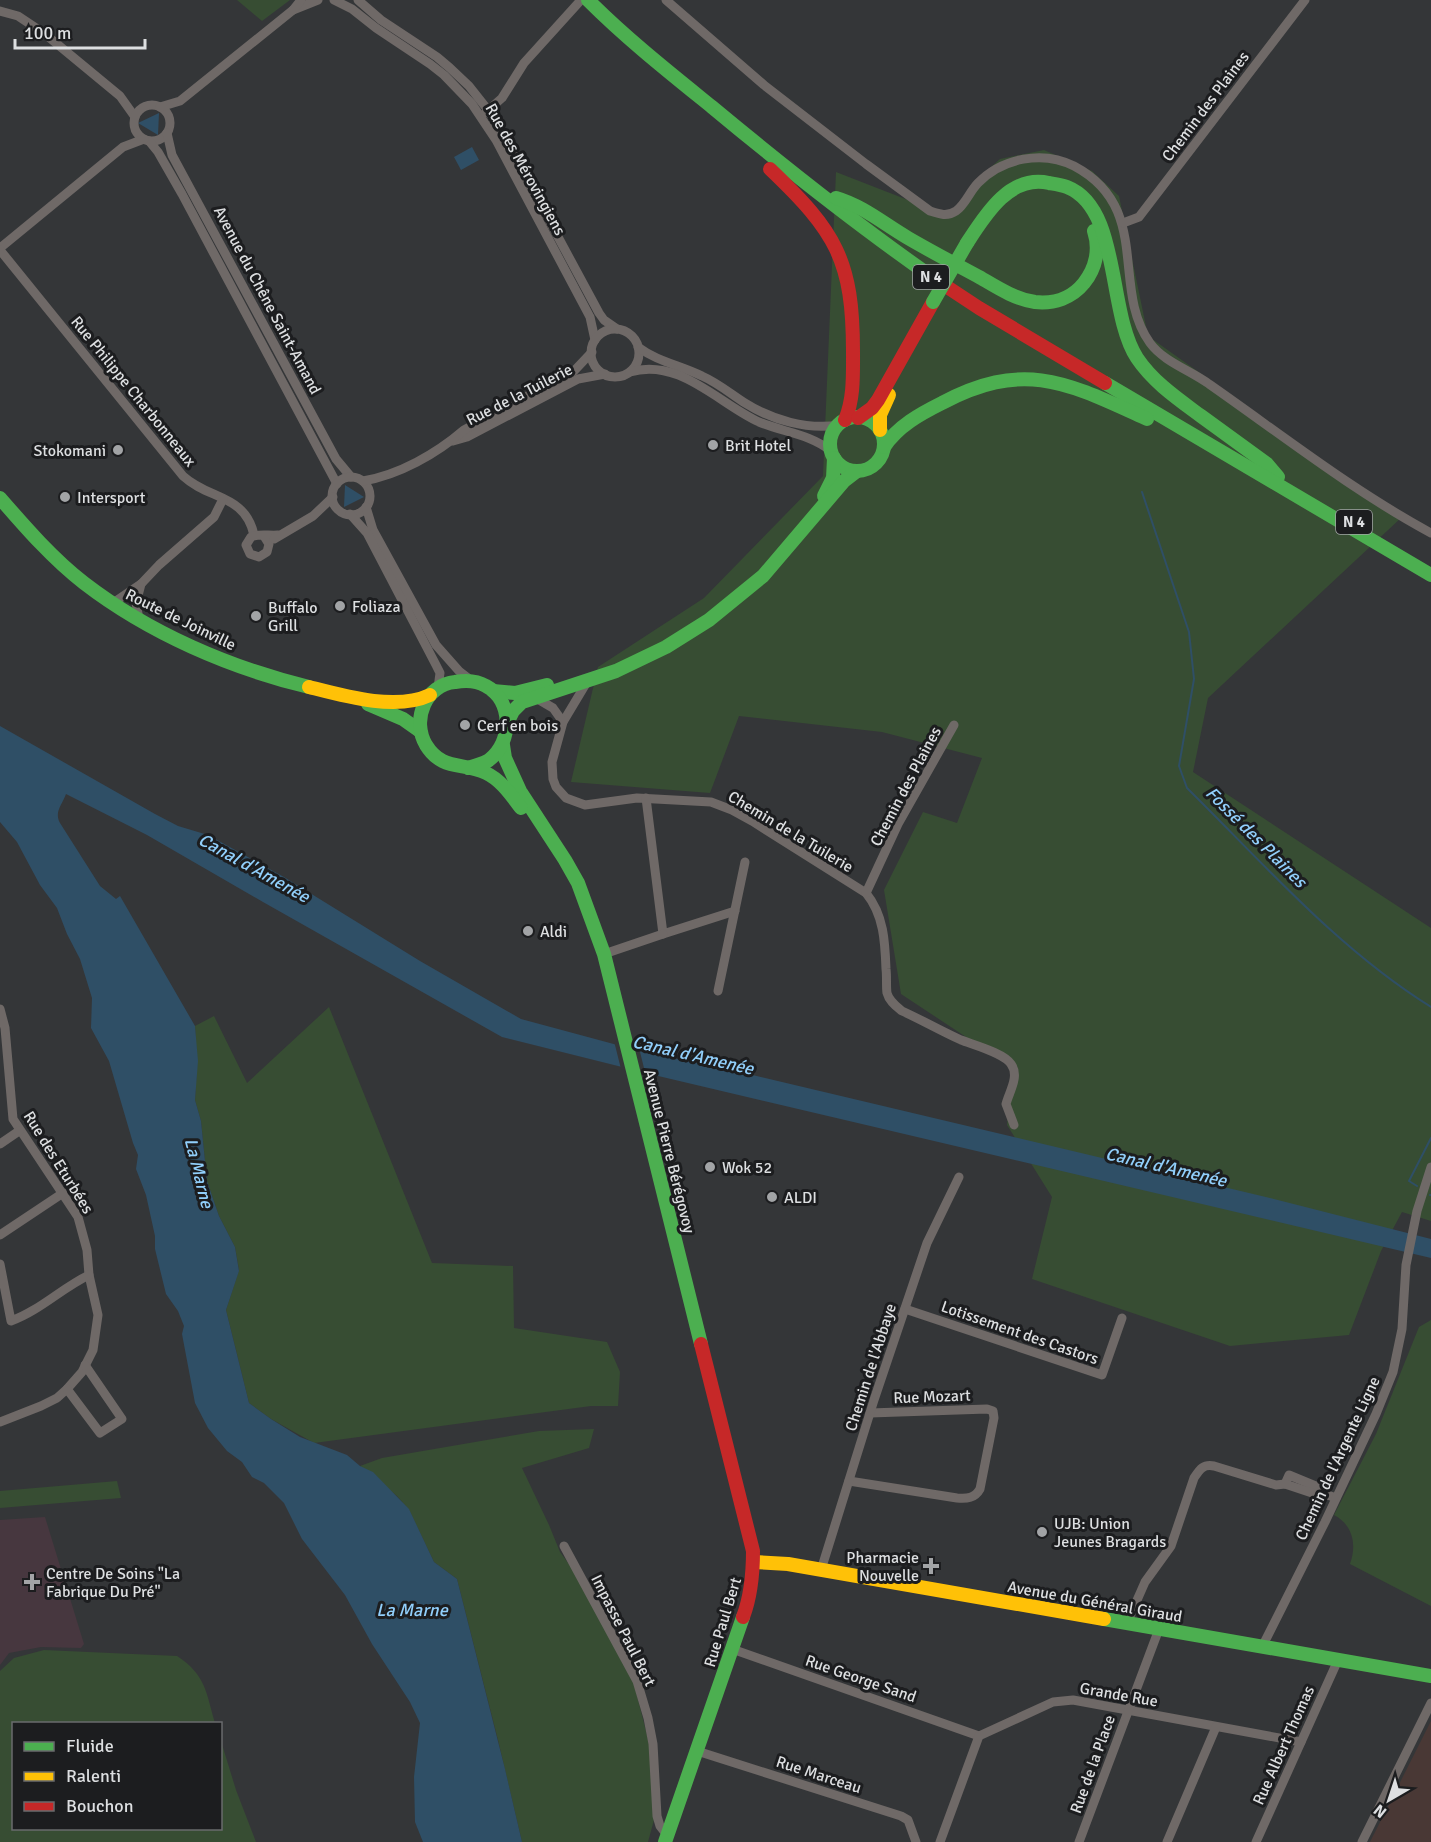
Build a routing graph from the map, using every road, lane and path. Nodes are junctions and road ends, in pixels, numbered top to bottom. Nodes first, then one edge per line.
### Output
1 (301, 0) edge
2 (318, 0) edge
3 (334, 0) edge
4 (358, 0) edge
5 (581, 0) edge
6 (588, 0) edge
7 (598, 0) edge
8 (666, 0) edge
9 (1305, 0) edge
10 (293, 10) junction
11 (0, 11) edge
12 (674, 75) junction
13 (120, 96) junction
14 (180, 101) junction
15 (144, 107) junction
16 (160, 107) junction
17 (484, 113) junction
18 (135, 117) junction
19 (169, 119) junction
20 (134, 128) junction
21 (167, 133) junction
22 (146, 140) junction
23 (123, 147) junction
24 (836, 198) junction
25 (1123, 223) junction
26 (970, 245) junction
27 (0, 249) edge
28 (937, 304) junction
29 (617, 329) junction
30 (595, 340) junction
31 (638, 347) junction
32 (592, 352) junction
33 (630, 372) junction
34 (605, 374) junction
35 (847, 421) junction
36 (880, 430) junction
37 (448, 443) junction
38 (1210, 445) junction
39 (884, 447) junction
40 (833, 455) junction
41 (857, 471) junction
42 (387, 476) junction
43 (351, 477) junction
44 (1278, 477) junction
45 (363, 481) junction
46 (337, 484) junction
47 (370, 495) junction
48 (333, 497) junction
49 (0, 498) edge
50 (223, 499) junction
51 (366, 507) junction
52 (339, 510) junction
53 (350, 514) junction
54 (313, 516) junction
55 (1431, 533) edge
56 (254, 535) junction
57 (267, 540) junction
58 (1431, 567) edge
59 (1431, 575) edge
60 (141, 585) junction
61 (113, 603) junction
62 (139, 619) junction
63 (472, 681) junction
64 (587, 682) junction
65 (493, 691) junction
66 (434, 692) junction
67 (350, 696) junction
68 (536, 698) junction
69 (508, 721) junction
70 (563, 722) junction
71 (954, 725) dead end
72 (420, 731) junction
73 (502, 745) junction
74 (468, 768) junction
75 (646, 798) junction
76 (746, 862) dead end
77 (866, 893) junction
78 (586, 905) junction
79 (735, 911) junction
80 (663, 934) junction
81 (604, 954) junction
82 (718, 991) dead end
83 (0, 1010) edge
84 (3, 1053) edge
85 (1014, 1125) dead end
86 (19, 1131) junction
87 (0, 1144) edge
88 (1431, 1167) edge
89 (959, 1177) dead end
90 (63, 1192) junction
91 (0, 1235) edge
92 (0, 1264) edge
93 (89, 1275) junction
94 (905, 1309) junction
95 (1122, 1318) dead end
96 (86, 1365) junction
97 (68, 1389) junction
98 (717, 1407) joint
99 (870, 1413) junction
100 (0, 1422) edge
101 (849, 1481) junction
102 (1336, 1498) junction
103 (564, 1546) dead end
104 (754, 1562) junction
105 (821, 1570) junction
106 (1127, 1623) junction
107 (1160, 1629) junction
108 (1262, 1647) junction
109 (732, 1649) junction
110 (1338, 1660) junction
111 (1431, 1676) edge
112 (1431, 1703) edge
113 (1128, 1710) junction
114 (1216, 1726) junction
115 (979, 1736) junction
116 (1301, 1742) junction
117 (697, 1750) junction
118 (666, 1839) edge
119 (916, 1842) edge
120 (940, 1842) edge
121 (1079, 1842) edge
122 (1167, 1842) edge
123 (1256, 1842) edge
124 (1362, 1842) edge

1 - 10 street
2 - 10 street
3 - 17 street, Rue des Mérovingiens
4 - 17 street, Rue des Mérovingiens
5 - 17 street
6 - 12 main road, N 4
7 - 24 main road, N 4
8 - 25 street
9 - 25 street, Chemin des Plaines
10 - 14 street
11 - 13 street
12 - 35 main road
12 - 38 main road, N 4
13 - 15 street
13 - 18 street
14 - 16 street
14 - 19 street
15 - 16 street
15 - 18 street
16 - 19 street
17 - 29 street, Rue des Mérovingiens
17 - 30 street, Rue des Mérovingiens
18 - 20 street
19 - 21 street
20 - 22 street
20 - 23 street
21 - 22 street
21 - 43 street, Avenue du Chêne Saint-Amand
22 - 23 street
22 - 46 street, Avenue du Chêne Saint-Amand
23 - 27 street
24 - 26 main road
24 - 44 main road, N 4
25 - 55 street
26 - 28 main road, bridge
26 - 44 main road
27 - 50 street, Rue Philippe Charbonneaux
28 - 35 main road
28 - 36 main road
29 - 30 street
29 - 31 street
30 - 32 street
31 - 33 street
31 - 35 street
32 - 34 street
32 - 37 street, Rue de la Tuilerie
33 - 34 street
33 - 40 street
34 - 37 street, Rue de la Tuilerie
35 - 36 main road
35 - 40 main road
36 - 39 main road
37 - 42 street, Rue de la Tuilerie
38 - 39 main road
38 - 59 main road, N 4
39 - 41 main road
40 - 41 main road
40 - 65 main road
41 - 64 main road
42 - 45 street, Rue de la Tuilerie
42 - 47 street, Rue de la Tuilerie
43 - 45 street
43 - 46 street
44 - 58 main road, N 4
45 - 47 street
46 - 48 street
47 - 51 street
48 - 52 street
48 - 54 street
49 - 61 main road, Route de Joinville
50 - 56 street, Rue Philippe Charbonneaux
50 - 60 street
51 - 53 street
51 - 63 street
52 - 53 street
52 - 54 street
53 - 66 street
54 - 57 street
56 - 57 street
56 - 57 street
60 - 61 street
60 - 62 street
61 - 62 main road, Route de Joinville
62 - 67 main road, Route de Joinville
63 - 65 main road
63 - 66 main road
64 - 68 main road
64 - 70 street, Chemin de la Tuilerie
65 - 69 main road
66 - 67 main road
66 - 72 main road
67 - 72 main road
68 - 69 main road
68 - 70 street
69 - 73 main road
70 - 75 street, Chemin de la Tuilerie
71 - 77 street, Chemin des Plaines
72 - 74 main road
73 - 74 main road
73 - 78 main road
74 - 78 main road
75 - 77 street, Chemin de la Tuilerie
75 - 80 street
76 - 79 street
77 - 85 street
78 - 81 main road, Avenue Pierre Bérégovoy
79 - 80 street
79 - 82 street
80 - 81 street
81 - 98 main road, Avenue Pierre Bérégovoy
83 - 84 street, Rue des Eturbées
84 - 86 street, Rue des Eturbées
86 - 87 street
86 - 90 street, Rue des Eturbées
88 - 102 street, Chemin de l'Argente Ligne
89 - 94 street, Chemin de l'Abbaye
90 - 91 street
90 - 93 street, Rue des Eturbées
92 - 93 street
93 - 96 street, Rue des Eturbées
94 - 95 street, Lotissement des Castors
94 - 99 street, Chemin de l'Abbaye
96 - 97 street, Rue des Eturbées
96 - 97 street
97 - 100 street, Rue des Eturbées
98 - 104 main road, Rue Paul Bert
99 - 101 street, Chemin de l'Abbaye
99 - 101 street, Rue Mozart
101 - 105 street, Chemin de l'Abbaye
102 - 106 street
102 - 108 street, Chemin de l'Argente Ligne
103 - 118 street, Impasse Paul Bert
104 - 105 main road, Avenue du Général Giraud
104 - 109 main road, Rue Paul Bert
105 - 106 main road, Avenue du Général Giraud
106 - 107 main road, Avenue du Général Giraud
107 - 108 main road, Avenue du Général Giraud
107 - 113 street, Rue de la Place
108 - 110 main road, Avenue du Général Giraud
109 - 115 street, Rue George Sand
109 - 117 main road, Rue Paul Bert
110 - 111 main road, Avenue du Général Giraud
110 - 116 street, Rue Albert Thomas
112 - 124 street
113 - 114 street, Grande Rue
113 - 115 street, Grande Rue
113 - 121 street, Rue de la Place
114 - 116 street, Grande Rue
114 - 122 street
115 - 120 street
116 - 123 street, Rue Albert Thomas
117 - 118 main road, Rue Paul Bert
117 - 119 street, Rue Marceau

